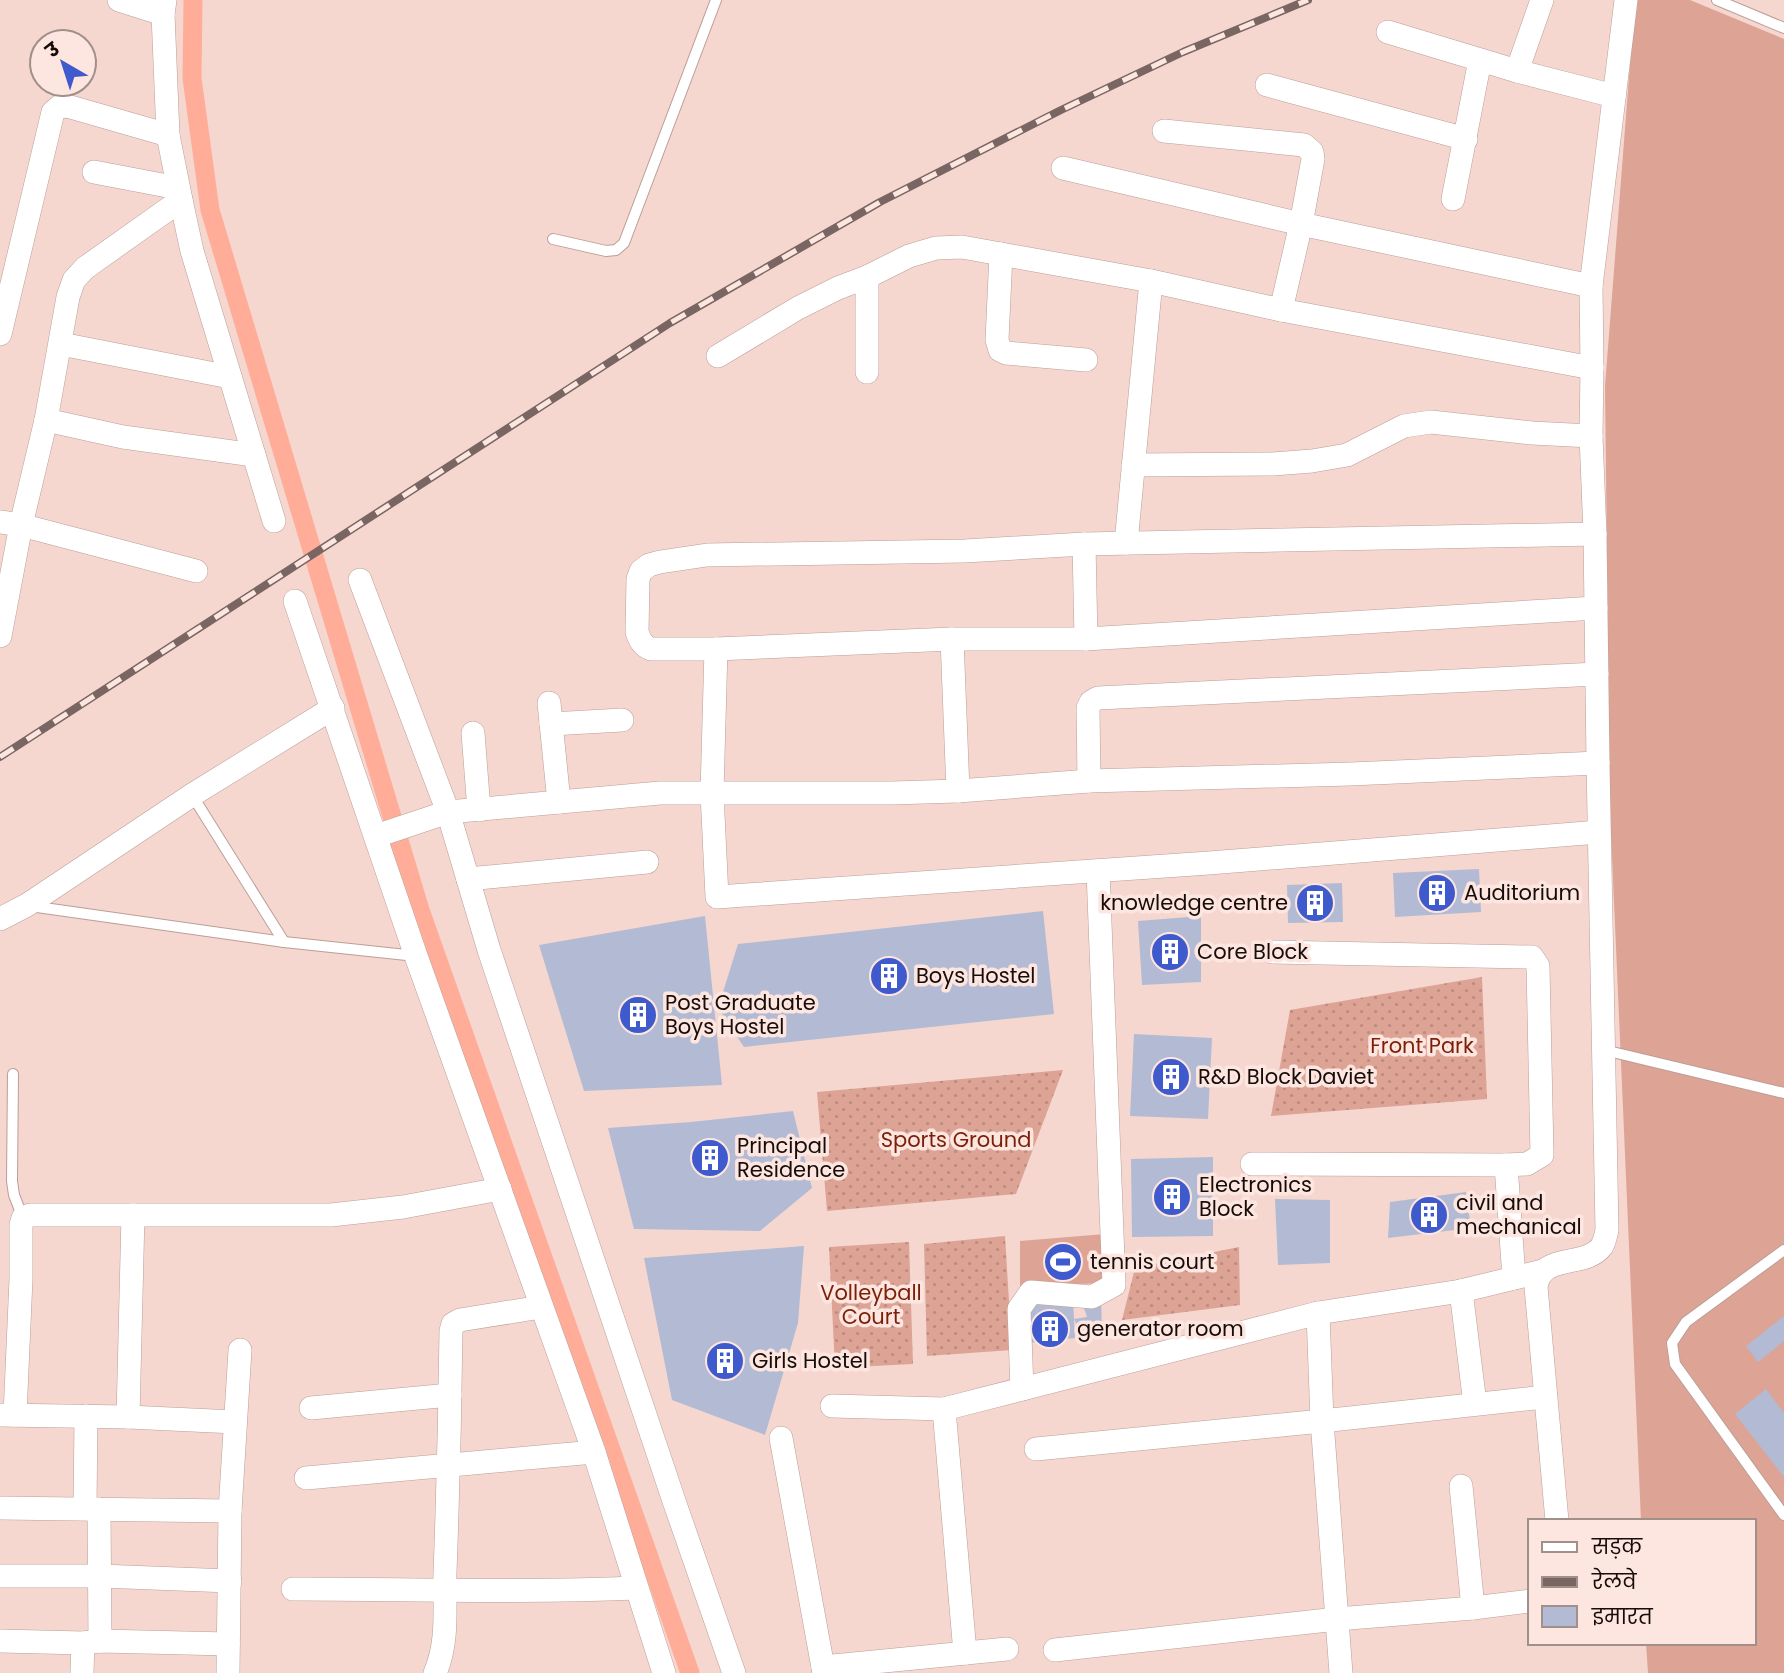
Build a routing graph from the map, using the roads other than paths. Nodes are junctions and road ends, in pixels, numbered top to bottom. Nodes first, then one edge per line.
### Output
1 (119, 0) edge
2 (716, 0) edge
3 (1542, 0) edge
4 (1626, 0) edge
5 (1717, 0) edge
6 (164, 7) edge
7 (1784, 28) edge
8 (1388, 32) dead end
9 (1480, 60) junction
10 (1517, 71) junction
11 (1267, 85) dead end
12 (1614, 96) junction
13 (1164, 131) dead end
14 (168, 135) junction
15 (1466, 139) junction
16 (1063, 168) dead end
17 (94, 172) dead end
18 (179, 194) junction
19 (1453, 199) dead end
20 (1301, 224) junction
21 (553, 239) dead end
22 (1001, 254) junction
23 (867, 277) junction
24 (1150, 281) junction
25 (1591, 286) junction
26 (1281, 310) junction
27 (0, 334) edge
28 (61, 344) junction
29 (718, 356) dead end
30 (1086, 360) dead end
31 (1592, 368) junction
32 (867, 372) dead end
33 (230, 377) junction
34 (46, 420) junction
35 (1591, 436) junction
36 (254, 455) junction
37 (1133, 465) junction
38 (274, 521) dead end
39 (11, 523) edge
40 (1595, 534) junction
41 (1126, 543) junction
42 (1084, 544) junction
43 (196, 571) dead end
44 (360, 580) dead end
45 (295, 601) dead end
46 (1596, 608) junction
47 (0, 636) edge
48 (952, 639) junction
49 (1086, 639) junction
50 (716, 649) junction
51 (1597, 674) junction
52 (333, 708) junction
53 (622, 720) dead end
54 (473, 733) dead end
55 (1598, 763) junction
56 (1089, 781) junction
57 (958, 791) junction
58 (712, 793) junction
59 (192, 795) junction
60 (559, 802) junction
61 (479, 810) junction
62 (439, 815) junction
63 (1599, 832) junction
64 (384, 833) junction
65 (647, 862) dead end
66 (1098, 871) junction
67 (468, 879) junction
68 (26, 905) junction
69 (0, 919) edge
70 (284, 942) junction
71 (1272, 951) dead end
72 (416, 956) junction
73 (1604, 1050) junction
74 (13, 1074) dead end
75 (1784, 1093) edge
76 (1252, 1164) dead end
77 (1506, 1165) junction
78 (500, 1189) junction
79 (133, 1215) junction
80 (23, 1218) junction
81 (1784, 1250) edge
82 (1543, 1271) junction
83 (10, 1278) edge
84 (1514, 1278) junction
85 (1461, 1291) junction
86 (541, 1307) junction
87 (1318, 1313) junction
88 (240, 1350) dead end
89 (1022, 1389) junction
90 (450, 1395) junction
91 (1545, 1397) junction
92 (1475, 1404) junction
93 (832, 1406) dead end
94 (311, 1408) dead end
95 (944, 1409) junction
96 (8, 1415) edge
97 (86, 1416) junction
98 (128, 1417) junction
99 (1322, 1421) junction
100 (235, 1422) junction
101 (781, 1438) dead end
102 (1036, 1449) dead end
103 (593, 1452) junction
104 (449, 1465) junction
105 (306, 1478) dead end
106 (1461, 1486) dead end
107 (0, 1508) edge
108 (92, 1508) junction
109 (230, 1511) junction
110 (1784, 1515) edge
111 (1557, 1519) edge
112 (0, 1576) edge
113 (100, 1576) junction
114 (230, 1581) junction
115 (636, 1588) junction
116 (293, 1589) dead end
117 (444, 1590) junction
118 (1528, 1601) edge
119 (1473, 1608) junction
120 (1338, 1619) junction
121 (0, 1641) edge
122 (92, 1642) junction
123 (228, 1644) junction
124 (1007, 1649) dead end
125 (1055, 1650) dead end
126 (953, 1660) edge
127 (823, 1670) edge
128 (82, 1673) edge
129 (228, 1673) edge
130 (435, 1673) edge
131 (664, 1673) edge
132 (734, 1673) edge
133 (1342, 1673) edge

1 - 6 street
2 - 21 lane
3 - 10 street
4 - 12 street
5 - 7 lane
6 - 14 street
8 - 9 street
9 - 10 street
9 - 15 street
10 - 12 street
11 - 15 street
12 - 25 street
13 - 20 street
14 - 18 street
14 - 27 street
15 - 19 street
16 - 20 street
17 - 18 street
18 - 28 street
18 - 33 street
20 - 25 street
20 - 26 street
22 - 23 street
22 - 24 street
22 - 30 street
23 - 29 street
23 - 32 street
24 - 26 street
24 - 37 street
25 - 31 street
26 - 31 street
28 - 33 street
28 - 34 street
31 - 35 street
33 - 36 street
34 - 36 street
34 - 39 street
35 - 37 street
35 - 40 street
36 - 38 street
37 - 41 street
39 - 43 street
39 - 47 street
40 - 41 street
40 - 46 street
41 - 42 street
42 - 49 street
42 - 50 street
44 - 62 street
45 - 52 street
46 - 49 street
46 - 51 street
48 - 49 street
48 - 50 street
48 - 57 street
50 - 58 street
51 - 55 street
51 - 56 street
52 - 59 street
52 - 64 street
53 - 60 street
54 - 61 street
55 - 56 street
55 - 63 street
56 - 57 street
57 - 58 street
58 - 60 street
58 - 66 street
59 - 68 street
59 - 70 lane
60 - 61 street
61 - 62 street
62 - 64 street
62 - 67 street
63 - 66 street
63 - 73 street
64 - 72 street
65 - 67 street
66 - 89 street
67 - 132 street
68 - 69 street
68 - 70 lane
70 - 72 lane
71 - 77 street
72 - 78 street
73 - 75 lane
73 - 82 street
74 - 80 lane
76 - 77 street
77 - 84 street
78 - 79 street
78 - 86 street
79 - 80 street
79 - 98 street
80 - 83 street
81 - 110 lane
82 - 84 street
82 - 91 street
83 - 96 street
84 - 85 street
85 - 87 street
85 - 92 street
86 - 90 street
86 - 103 street
87 - 89 street
87 - 99 street
88 - 100 street
89 - 95 street
90 - 94 street
90 - 104 street
91 - 92 street
91 - 111 street
92 - 99 street
93 - 95 street
95 - 126 street
96 - 97 street
97 - 98 street
97 - 108 street
98 - 100 street
99 - 102 street
99 - 120 street
100 - 109 street
101 - 127 street
103 - 104 street
103 - 115 street
104 - 105 street
104 - 117 street
106 - 119 street
107 - 108 street
108 - 109 street
108 - 113 street
109 - 114 street
112 - 113 street
113 - 114 street
113 - 122 street
114 - 123 street
115 - 117 street
115 - 131 street
116 - 117 street
117 - 130 street
118 - 119 street
119 - 120 street
120 - 125 street
120 - 133 street
121 - 122 street
122 - 123 street
122 - 128 street
123 - 129 street
124 - 126 street
126 - 127 street

